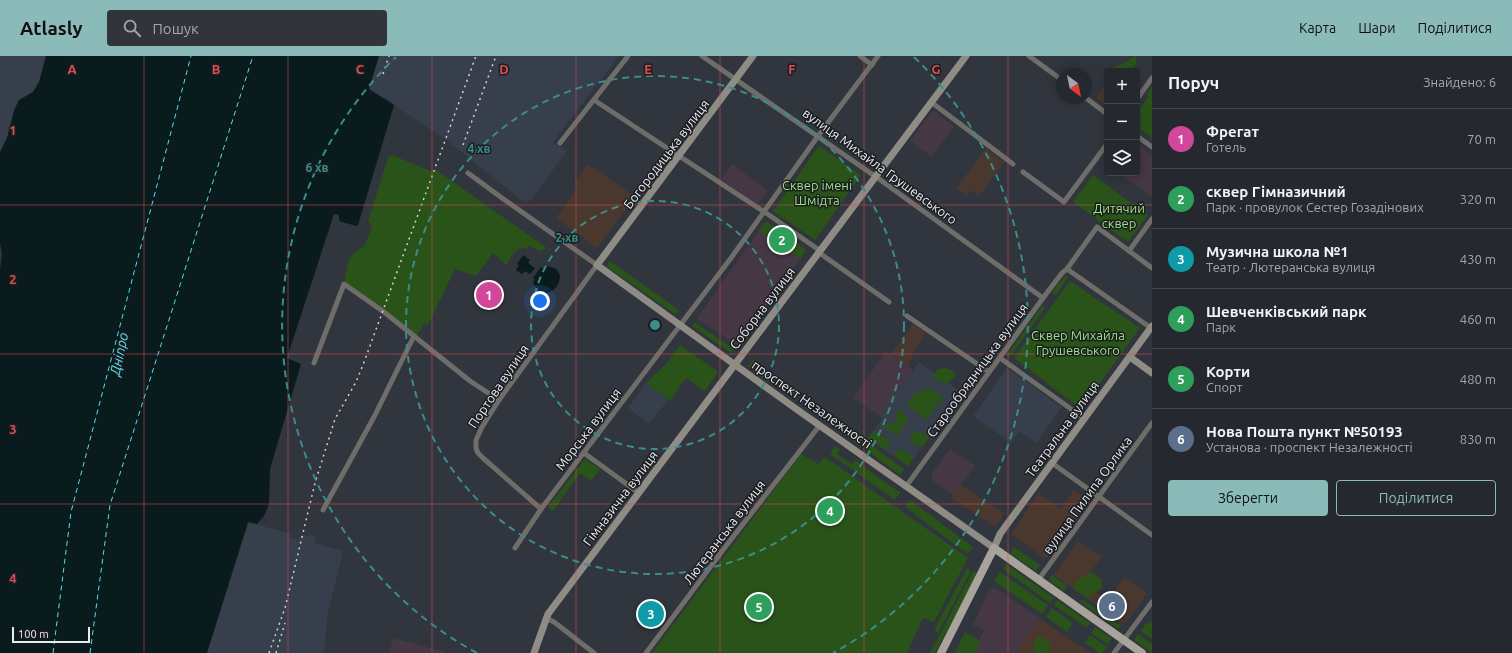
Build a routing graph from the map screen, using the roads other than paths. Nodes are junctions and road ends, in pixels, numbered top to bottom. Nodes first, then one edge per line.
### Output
1 (628, 56) edge
2 (702, 56) edge
3 (753, 56) edge
4 (860, 56) edge
5 (878, 56) edge
6 (966, 56) edge
7 (1029, 56) edge
8 (872, 65) junction
9 (1056, 76) edge
10 (1152, 78) edge
11 (736, 79) junction
12 (1140, 95) edge
13 (594, 100) junction
14 (931, 102) junction
15 (1092, 103) edge
16 (1104, 112) edge
17 (818, 136) junction
18 (1140, 138) edge
19 (560, 143) dead end
20 (1152, 147) edge
21 (1104, 148) edge
22 (679, 155) junction
23 (1013, 164) dead end
24 (1023, 172) dead end
25 (468, 173) dead end
26 (875, 176) junction
27 (765, 212) junction
28 (1152, 219) edge
29 (819, 251) junction
30 (1129, 251) junction
31 (597, 265) junction
32 (1152, 268) edge
33 (1068, 269) junction
34 (1043, 298) junction
35 (888, 302) dead end
36 (907, 316) dead end
37 (680, 325) junction
38 (1152, 327) edge
39 (414, 336) junction
40 (1130, 357) junction
41 (1000, 358) junction
42 (314, 363) dead end
43 (735, 364) junction
44 (989, 372) junction
45 (1152, 373) edge
46 (500, 400) junction
47 (1085, 419) junction
48 (1152, 423) edge
49 (820, 425) junction
50 (584, 453) junction
51 (1052, 463) junction
52 (907, 486) junction
53 (639, 493) junction
54 (1099, 496) junction
55 (541, 509) junction
56 (324, 510) dead end
57 (1152, 535) edge
58 (515, 548) dead end
59 (994, 548) junction
60 (1039, 579) junction
61 (1152, 602) edge
62 (546, 618) junction
63 (1124, 640) junction
64 (534, 653) edge
65 (594, 653) edge
66 (646, 653) edge
67 (941, 653) edge
68 (1114, 653) edge
69 (1142, 653) edge

1 - 13 street
2 - 11 street, вулиця Михайла Грушевського
3 - 11 street, Богородицька вулиця
4 - 8 street
5 - 8 street, Морська вулиця
6 - 14 street, Соборна вулиця
7 - 9 street
8 - 17 street, Морська вулиця
10 - 12 street
11 - 17 street, вулиця Михайла Грушевського
11 - 22 street, Богородицька вулиця
13 - 19 street
13 - 22 street
14 - 23 street
14 - 26 street, Соборна вулиця
15 - 16 street
17 - 26 street, вулиця Михайла Грушевського
17 - 27 street, Морська вулиця
18 - 20 street
21 - 24 street
22 - 27 street
22 - 31 street, Богородицька вулиця
25 - 31 street, проспект Незалежності
26 - 29 street, Соборна вулиця
26 - 34 street, вулиця Михайла Грушевського
27 - 29 street
27 - 37 street, Морська вулиця
28 - 30 street
29 - 35 street
29 - 43 street, Соборна вулиця
30 - 32 street
30 - 33 street, Старообрядницька вулиця
31 - 37 street, проспект Незалежності
31 - 46 street, Портова вулиця
33 - 34 street, Старообрядницька вулиця
33 - 38 street
34 - 41 street, Старообрядницька вулиця
36 - 44 street
37 - 43 street, проспект Незалежності
37 - 50 street, Морська вулиця
38 - 40 street, Театральна вулиця
39 - 42 street
39 - 46 street
39 - 56 street
40 - 45 street
40 - 47 street, Театральна вулиця
41 - 44 street, Старообрядницька вулиця
41 - 47 street
43 - 49 street, проспект Незалежності
43 - 53 street, Гімназична вулиця
44 - 52 street, Старообрядницька вулиця
46 - 55 street, Портова вулиця
47 - 51 street, Театральна вулиця
48 - 54 street, вулиця Пилипа Орлика
49 - 52 street, проспект Незалежності
49 - 66 street, Лютеранська вулиця
50 - 53 street
50 - 55 street, Морська вулиця
51 - 54 street
51 - 59 street, Театральна вулиця
52 - 59 street, проспект Незалежності
53 - 62 street, Гімназична вулиця
54 - 57 street
54 - 60 street, вулиця Пилипа Орлика
55 - 58 street, Морська вулиця
59 - 60 main road, проспект Незалежності
59 - 67 main road
60 - 63 main road, проспект Незалежності
61 - 63 street
62 - 64 street, Гімназична вулиця
62 - 65 street
63 - 68 street
63 - 69 main road, проспект Незалежності

